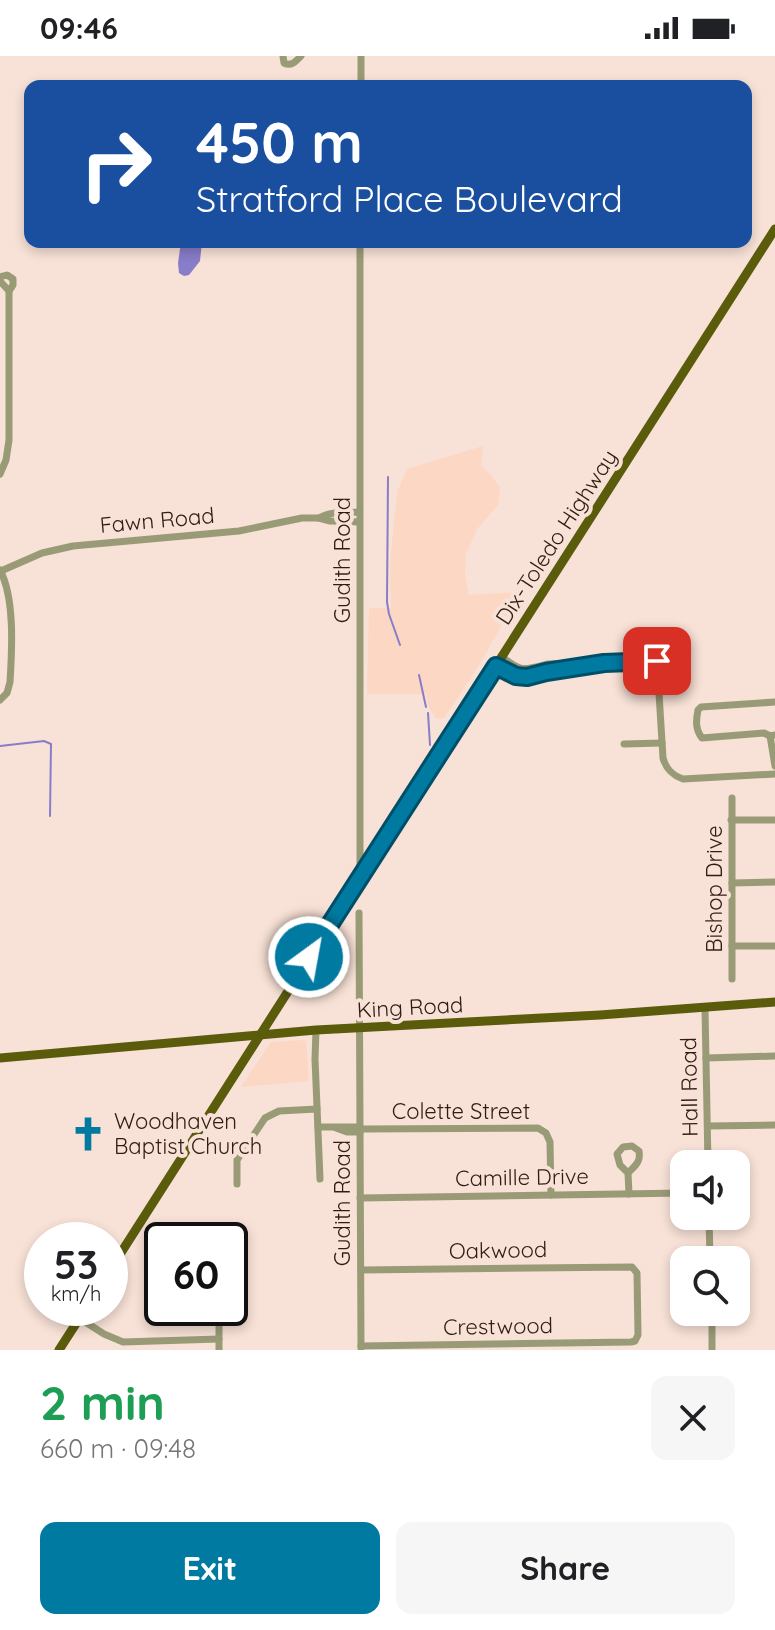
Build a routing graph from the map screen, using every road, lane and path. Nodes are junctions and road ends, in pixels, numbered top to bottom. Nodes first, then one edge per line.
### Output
1 (283, 56) edge
2 (301, 56) edge
3 (361, 56) edge
4 (361, 80) edge
5 (775, 229) edge
6 (360, 248) edge
7 (4, 283) edge
8 (5, 352) edge
9 (0, 474) edge
10 (359, 512) junction
11 (319, 518) junction
12 (359, 522) junction
13 (0, 570) edge
14 (667, 660) dead end
15 (498, 661) junction
16 (657, 661) junction
17 (0, 700) edge
18 (775, 702) edge
19 (772, 736) edge
20 (662, 743) junction
21 (624, 744) dead end
22 (775, 766) edge
23 (775, 774) edge
24 (732, 798) dead end
25 (731, 820) junction
26 (775, 820) edge
27 (360, 877) junction
28 (775, 882) edge
29 (732, 883) junction
30 (359, 913) dead end
31 (732, 946) junction
32 (775, 946) edge
33 (732, 979) dead end
34 (775, 1002) edge
35 (705, 1009) junction
36 (360, 1027) junction
37 (316, 1030) junction
38 (260, 1035) junction
39 (775, 1056) edge
40 (0, 1058) edge
41 (706, 1058) junction
42 (317, 1109) junction
43 (775, 1125) edge
44 (708, 1126) junction
45 (318, 1127) junction
46 (360, 1129) junction
47 (708, 1150) edge
48 (628, 1173) dead end
49 (320, 1179) dead end
50 (237, 1184) dead end
51 (670, 1193) edge
52 (629, 1194) junction
53 (551, 1195) junction
54 (360, 1198) junction
55 (128, 1242) edge
56 (361, 1270) junction
57 (74, 1326) edge
58 (92, 1326) edge
59 (219, 1326) edge
60 (712, 1326) edge
61 (219, 1339) junction
62 (635, 1341) joint
63 (535, 1347) edge
64 (361, 1348) edge
65 (59, 1350) edge
66 (219, 1350) edge
67 (712, 1350) edge

1 - 2 street
3 - 4 street
5 - 15 main road, Dix-Toledo Highway
6 - 10 street, Gudith Road
7 - 8 street
8 - 9 street
10 - 11 street, Fawn Road
10 - 12 street, Gudith Road
11 - 12 street, Fawn Road
11 - 13 street, Fawn Road
12 - 27 street, Gudith Road
13 - 17 street
14 - 16 street
15 - 16 street
15 - 27 main road, Dix-Toledo Highway
16 - 20 street
18 - 19 street
19 - 22 street
20 - 21 street
20 - 23 street
24 - 25 street, Bishop Drive
25 - 26 street
25 - 29 street, Bishop Drive
27 - 38 main road, Dix-Toledo Highway
28 - 29 street
29 - 31 street, Bishop Drive
30 - 36 street, Gudith Road
31 - 32 street
31 - 33 street, Bishop Drive
34 - 35 main road, King Road
35 - 36 main road, King Road
35 - 41 street, Hall Road
36 - 37 main road, King Road
36 - 46 street, Gudith Road
37 - 38 main road, King Road
37 - 42 street
38 - 40 main road, King Road
38 - 55 main road, Dix-Toledo Highway
39 - 41 street
41 - 44 street, Hall Road
42 - 45 street
42 - 50 street
43 - 44 street
44 - 47 street, Hall Road
45 - 46 street, Colette Street
45 - 49 street
46 - 53 street, Colette Street
46 - 54 street, Gudith Road
48 - 52 street
51 - 52 street, Camille Drive
52 - 53 street, Camille Drive
53 - 54 street, Camille Drive
54 - 56 street, Gudith Road
56 - 62 street, Oakwood
56 - 64 street, Gudith Road
57 - 65 main road
58 - 61 street
59 - 61 street
60 - 67 street
61 - 66 street
62 - 63 street, Crestwood
63 - 64 street, Crestwood

